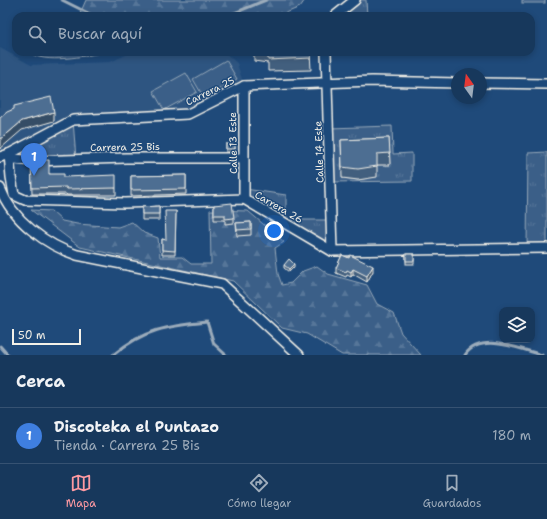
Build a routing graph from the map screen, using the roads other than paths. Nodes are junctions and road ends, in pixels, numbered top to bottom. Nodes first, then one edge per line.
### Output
1 (356, 0) edge
2 (340, 12) edge
3 (326, 56) edge
4 (327, 83) junction
5 (451, 83) edge
6 (487, 83) edge
7 (547, 84) edge
8 (244, 86) junction
9 (4, 157) edge
10 (243, 158) junction
11 (1, 192) edge
12 (244, 199) junction
13 (547, 248) edge
14 (332, 251) junction
15 (298, 355) edge

1 - 2 street
3 - 4 street, Calle 14 Este
4 - 5 street, Carrera 25
4 - 8 street, Carrera 25
4 - 14 street, Calle 14 Este
6 - 7 street
8 - 9 street, Carrera 25
8 - 10 street, Calle 13 Este
9 - 10 street, Carrera 25 Bis
9 - 12 street, Carrera 26
10 - 12 street, Calle 13 Este
11 - 15 street
12 - 14 street, Carrera 26
13 - 14 street

